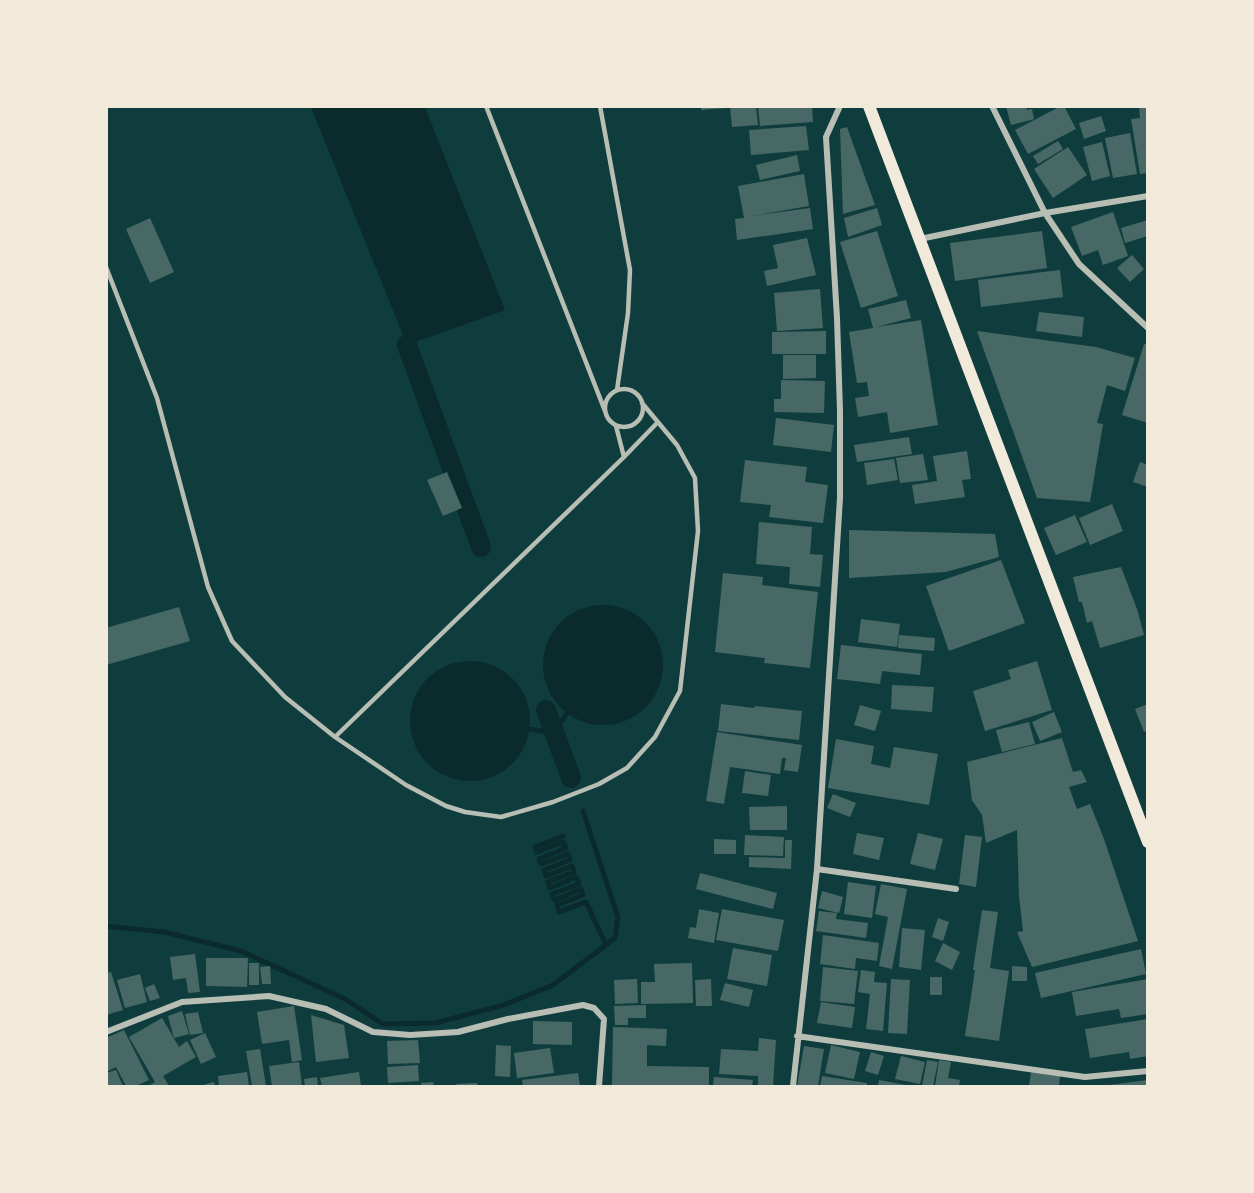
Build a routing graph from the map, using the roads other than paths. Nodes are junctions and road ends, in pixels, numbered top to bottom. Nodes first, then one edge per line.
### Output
1 (486, 106) edge
2 (600, 106) edge
3 (840, 106) edge
4 (869, 106) edge
5 (992, 106) edge
6 (1148, 196) edge
7 (1045, 213) junction
8 (920, 239) junction
9 (106, 267) edge
10 (1148, 328) edge
11 (617, 390) junction
12 (642, 403) junction
13 (605, 411) junction
14 (657, 423) junction
15 (616, 426) junction
16 (624, 457) junction
17 (335, 736) junction
18 (1148, 842) edge
19 (817, 869) junction
20 (956, 889) dead end
21 (106, 1032) edge
22 (797, 1036) junction
23 (1148, 1071) edge
24 (598, 1086) edge
25 (793, 1086) edge

1 - 13 lane
2 - 11 lane
3 - 19 street
4 - 8 main road
5 - 7 street
6 - 7 street
7 - 8 street
7 - 10 street
8 - 18 main road
9 - 17 lane
11 - 12 lane
11 - 13 lane
12 - 14 lane
12 - 15 lane
13 - 15 lane
14 - 16 lane
14 - 17 lane
15 - 16 lane
16 - 17 lane
19 - 20 street
19 - 22 street
21 - 24 street
22 - 23 street
22 - 25 street

